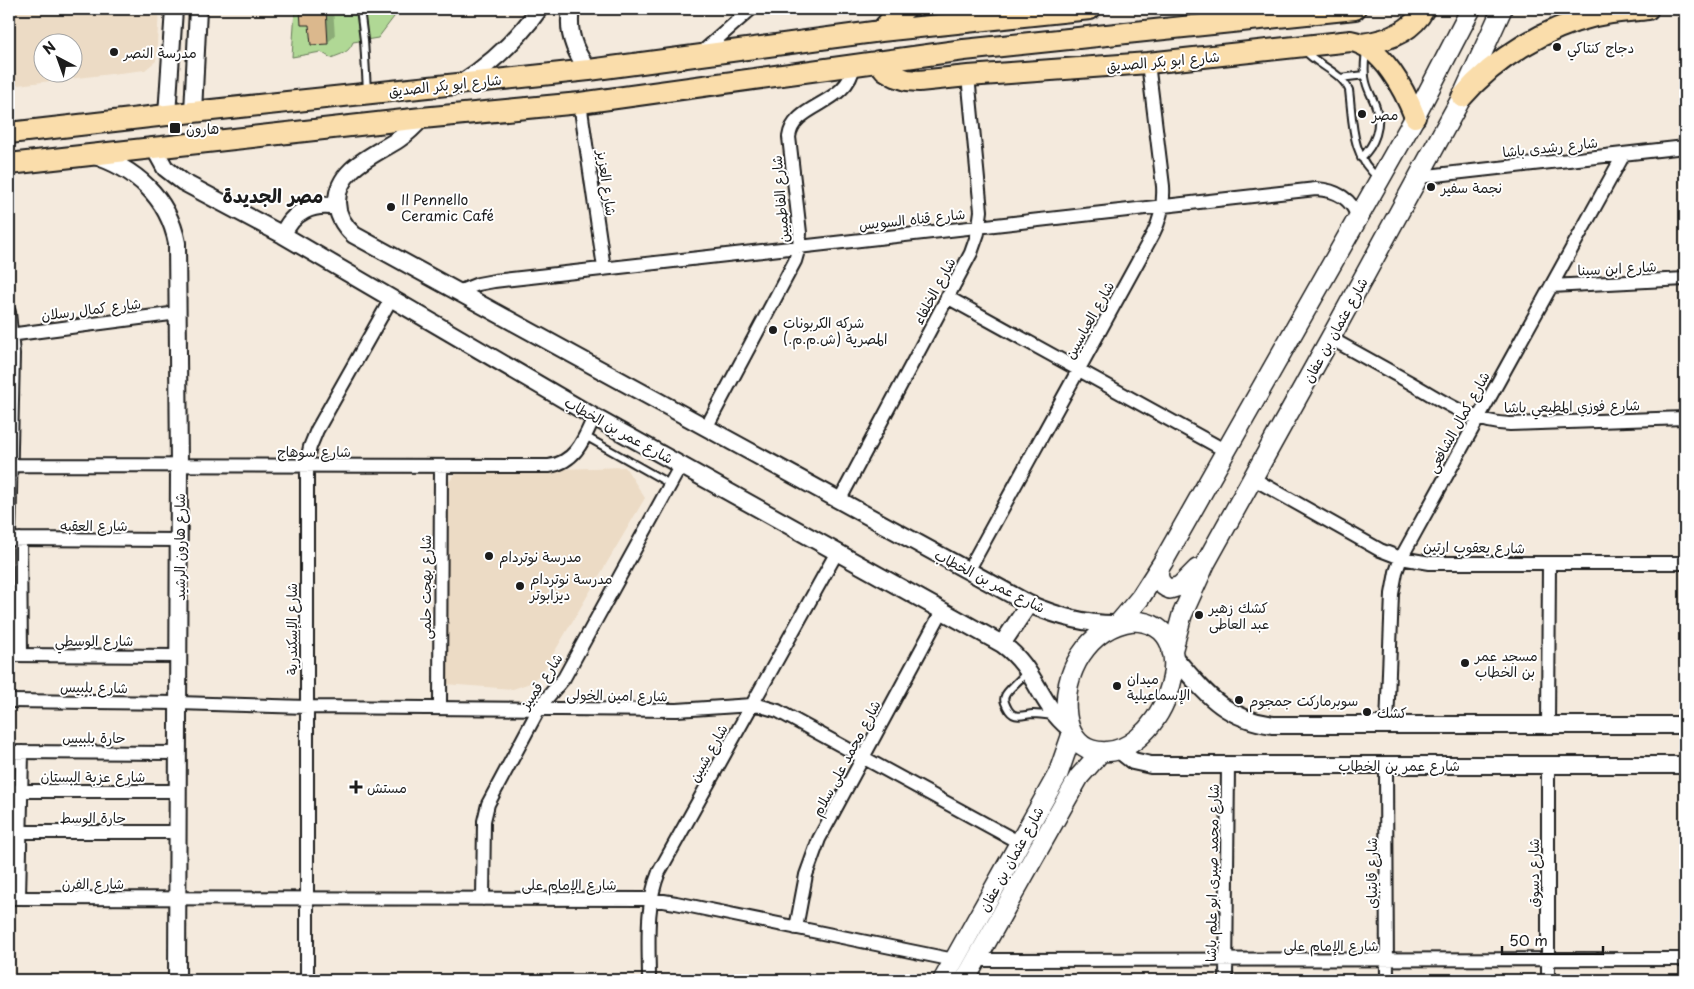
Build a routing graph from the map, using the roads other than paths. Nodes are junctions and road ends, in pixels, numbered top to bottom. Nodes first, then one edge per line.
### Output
1 (174, 9) edge
2 (198, 9) edge
3 (360, 9) edge
4 (539, 9) edge
5 (571, 9) edge
6 (751, 9) edge
7 (905, 9) edge
8 (1090, 9) edge
9 (1355, 9) edge
10 (1424, 9) edge
11 (1471, 9) edge
12 (1502, 9) edge
13 (1648, 9) edge
14 (1590, 12) edge
15 (881, 31) junction
16 (1364, 45) junction
17 (1302, 47) junction
18 (698, 55) junction
19 (878, 61) junction
20 (1148, 63) junction
21 (854, 65) junction
22 (589, 70) junction
23 (1364, 75) junction
24 (968, 76) junction
25 (1340, 78) junction
26 (460, 84) junction
27 (367, 94) junction
28 (1462, 97) junction
29 (580, 103) junction
30 (193, 112) junction
31 (167, 115) junction
32 (1415, 117) junction
33 (422, 118) junction
34 (9, 133) edge
35 (1685, 147) edge
36 (154, 148) junction
37 (1624, 154) junction
38 (92, 155) junction
39 (1361, 158) junction
40 (9, 164) edge
41 (1418, 177) junction
42 (1381, 179) junction
43 (1162, 206) junction
44 (337, 207) junction
45 (1358, 218) junction
46 (980, 227) junction
47 (283, 235) junction
48 (799, 246) junction
49 (604, 268) junction
50 (1685, 279) edge
51 (1551, 286) junction
52 (458, 292) junction
53 (947, 297) junction
54 (391, 299) junction
55 (9, 312) edge
56 (178, 313) junction
57 (10, 334) edge
58 (1330, 338) junction
59 (1079, 370) junction
60 (594, 417) junction
61 (1477, 418) junction
62 (1685, 418) edge
63 (706, 428) junction
64 (585, 436) junction
65 (1226, 451) junction
66 (681, 465) junction
67 (10, 466) edge
68 (179, 466) junction
69 (306, 466) junction
70 (441, 466) junction
71 (1252, 478) junction
72 (670, 484) junction
73 (839, 501) junction
74 (13, 539) edge
75 (179, 540) junction
76 (837, 552) junction
77 (1209, 555) junction
78 (1401, 558) junction
79 (1549, 563) junction
80 (1685, 563) edge
81 (1159, 569) junction
82 (968, 571) junction
83 (1029, 604) junction
84 (942, 611) junction
85 (1118, 624) junction
86 (1002, 644) junction
87 (1172, 654) junction
88 (15, 655) edge
89 (178, 656) junction
90 (1028, 669) junction
91 (9, 701) edge
92 (178, 703) junction
93 (752, 705) junction
94 (307, 707) junction
95 (440, 708) junction
96 (539, 709) junction
97 (1548, 725) junction
98 (1685, 725) edge
99 (1387, 726) junction
100 (1066, 727) junction
101 (1110, 751) junction
102 (9, 752) edge
103 (22, 752) junction
104 (178, 753) junction
105 (863, 757) junction
106 (1228, 765) junction
107 (1386, 765) junction
108 (1548, 765) junction
109 (1685, 765) edge
110 (15, 790) edge
111 (178, 791) junction
112 (15, 832) edge
113 (178, 832) junction
114 (1020, 843) junction
115 (14, 898) edge
116 (178, 898) junction
117 (307, 898) junction
118 (483, 899) junction
119 (651, 899) junction
120 (796, 928) junction
121 (1548, 959) junction
122 (1685, 959) edge
123 (954, 960) junction
124 (976, 960) junction
125 (1226, 960) junction
126 (1387, 960) junction
127 (178, 980) edge
128 (307, 980) edge
129 (649, 980) edge
130 (943, 980) edge
131 (965, 980) edge
132 (1226, 980) edge
133 (1387, 980) edge
134 (1548, 980) edge

1 - 31 street
2 - 30 street
3 - 27 lane
4 - 26 street
5 - 22 street
6 - 18 street
7 - 15 main road
8 - 15 main road, شارع ابو بكر الصديق
9 - 19 main road
10 - 16 main road, شارع ابو بكر الصديق
11 - 32 main road
12 - 28 main road, شارع عثمان بن عفان
13 - 14 main road
14 - 28 main road
15 - 18 main road, شارع ابو بكر الصديق
16 - 17 main road, شارع ابو بكر الصديق
16 - 23 lane
16 - 32 main road
17 - 20 main road, شارع ابو بكر الصديق
17 - 25 lane
18 - 22 main road, شارع ابو بكر الصديق
19 - 21 main road
19 - 24 main road, شارع ابو بكر الصديق
20 - 24 main road, شارع ابو بكر الصديق
20 - 43 street, شارع العباسيين
21 - 29 main road
21 - 48 street, شارع الفاطميين
22 - 26 main road, شارع ابو بكر الصديق
23 - 25 lane
23 - 39 lane
24 - 46 street, شارع الخلفاء
25 - 39 lane
26 - 27 main road, شارع ابو بكر الصديق
27 - 30 main road, شارع ابو بكر الصديق
28 - 41 main road, شارع عثمان بن عفان
29 - 33 main road
29 - 49 street, شارع العزيز
30 - 31 main road, شارع ابو بكر الصديق
31 - 34 main road, شارع ابو بكر الصديق
32 - 42 main road
33 - 36 main road
33 - 44 street
35 - 37 street, شارع رشدى باشا
36 - 38 main road
36 - 47 street, شارع عمر بن الخطاب
37 - 41 street, شارع رشدى باشا
37 - 51 street, شارع كمال الشافعى
38 - 40 main road
38 - 56 street, شارع هارون الرشيد
39 - 42 lane
41 - 58 main road, شارع عثمان بن عفان
42 - 45 main road
43 - 45 street, شارع قناه السويس
43 - 46 street, شارع قناه السويس
43 - 59 street, شارع العباسيين
44 - 47 street
44 - 52 street, شارع عمر بن الخطاب
45 - 65 main road
46 - 48 street, شارع قناه السويس
46 - 53 street, شارع الخلفاء
47 - 54 street, شارع عمر بن الخطاب
48 - 49 street, شارع قناه السويس
48 - 63 street, شارع الفاطميين
49 - 52 street, شارع قناه السويس
50 - 51 street, شارع ابن سينا
51 - 61 street, شارع كمال الشافعى
52 - 63 street, شارع عمر بن الخطاب
53 - 59 street
53 - 73 street, شارع الخلفاء
54 - 60 street, شارع عمر بن الخطاب
54 - 69 street, شارع الإسكندرية
55 - 57 street
56 - 57 street, شارع كمال رسلان
56 - 68 street, شارع هارون الرشيد
57 - 67 street
58 - 61 street, شارع فوزي المطيعي باشا
58 - 71 main road, شارع عثمان بن عفان
59 - 65 street
59 - 82 street, شارع العباسيين
60 - 64 street, شارع سوهاج
60 - 66 street, شارع عمر بن الخطاب
61 - 62 street, شارع فوزي المطيعي باشا
61 - 78 street, شارع كمال الشافعى
63 - 73 street, شارع عمر بن الخطاب
64 - 70 street, شارع سوهاج
64 - 72 lane
65 - 81 main road
66 - 72 street, شارع قمبيز
66 - 76 street, شارع عمر بن الخطاب
67 - 68 street, شارع سوهاج
67 - 74 street
68 - 69 street, شارع سوهاج
68 - 75 street, شارع هارون الرشيد
69 - 70 street, شارع سوهاج
69 - 94 street, شارع الإسكندرية
70 - 95 street, شارع بهجت حلمى
71 - 77 main road, شارع عثمان بن عفان
71 - 78 street, شارع يعقوب ارتين
72 - 96 street, شارع قمبيز
73 - 82 street, شارع عمر بن الخطاب
74 - 75 street, شارع العقبه
74 - 88 street
75 - 89 street, شارع هارون الرشيد
76 - 84 street, شارع عمر بن الخطاب
76 - 93 street, شارع شبين
77 - 81 main road
77 - 87 main road, شارع عثمان بن عفان
78 - 79 street, شارع يعقوب ارتين
78 - 99 street, شارع كمال الشافعى
79 - 80 street, شارع يعقوب ارتين
79 - 97 street
81 - 85 main road
82 - 83 street, شارع عمر بن الخطاب
83 - 85 street, شارع عمر بن الخطاب
83 - 86 street
84 - 86 street, شارع عمر بن الخطاب
84 - 105 street, شارع محمد على سلام
85 - 87 main road
85 - 100 main road
86 - 90 street, شارع عمر بن الخطاب
87 - 99 street
87 - 101 main road
88 - 89 street, شارع الوسطي
89 - 92 street, شارع هارون الرشيد
90 - 100 street, شارع عمر بن الخطاب
90 - 100 lane
91 - 92 street, شارع بلبيس
92 - 94 street, شارع امين الخولى
92 - 104 street, شارع هارون الرشيد
93 - 96 street, شارع امين الخولى
93 - 105 street, شارع امين الخولى
93 - 119 street, شارع شبين
94 - 95 street, شارع امين الخولى
94 - 117 street, شارع الإسكندرية
95 - 96 street, شارع امين الخولى
96 - 118 street, شارع قمبيز
97 - 98 street
97 - 99 street
100 - 101 main road
100 - 114 main road, شارع عثمان بن عفان
101 - 106 street, شارع عمر بن الخطاب
101 - 124 main road, شارع عثمان بن عفان
102 - 103 street, حارة بلبيس
103 - 104 street, حارة بلبيس
103 - 110 street
104 - 111 street, شارع هارون الرشيد
105 - 114 street, شارع امين الخولى
105 - 120 street, شارع محمد على سلام
106 - 107 street, شارع عمر بن الخطاب
106 - 125 street, شارع محمد صبرى ابو علم باشا
107 - 108 street, شارع عمر بن الخطاب
107 - 126 street, شارع قايتباى
108 - 109 street, شارع عمر بن الخطاب
108 - 121 street, شارع دسوق
110 - 111 street, شارع عزبة البستان
110 - 112 street
111 - 113 street, شارع هارون الرشيد
112 - 113 street, حارة الوسط
112 - 115 street
113 - 116 street, شارع هارون الرشيد
114 - 123 main road, شارع عثمان بن عفان
115 - 116 street, شارع الفرن
116 - 117 street, شارع الإمام على
116 - 127 street, شارع هارون الرشيد
117 - 118 street, شارع الإمام على
117 - 128 street, شارع الإسكندرية
118 - 119 street, شارع الإمام على
119 - 120 street, شارع الإمام على
119 - 129 street, شارع شبين
120 - 123 street, شارع الإمام على
121 - 122 street, شارع الإمام على
121 - 126 street, شارع الإمام على
121 - 134 street, شارع دسوق
123 - 130 main road, شارع عثمان بن عفان
124 - 125 street, شارع الإمام على
124 - 131 main road, شارع عثمان بن عفان
125 - 126 street, شارع الإمام على
125 - 132 street, شارع محمد صبرى ابو علم باشا
126 - 133 street, شارع قايتباى

